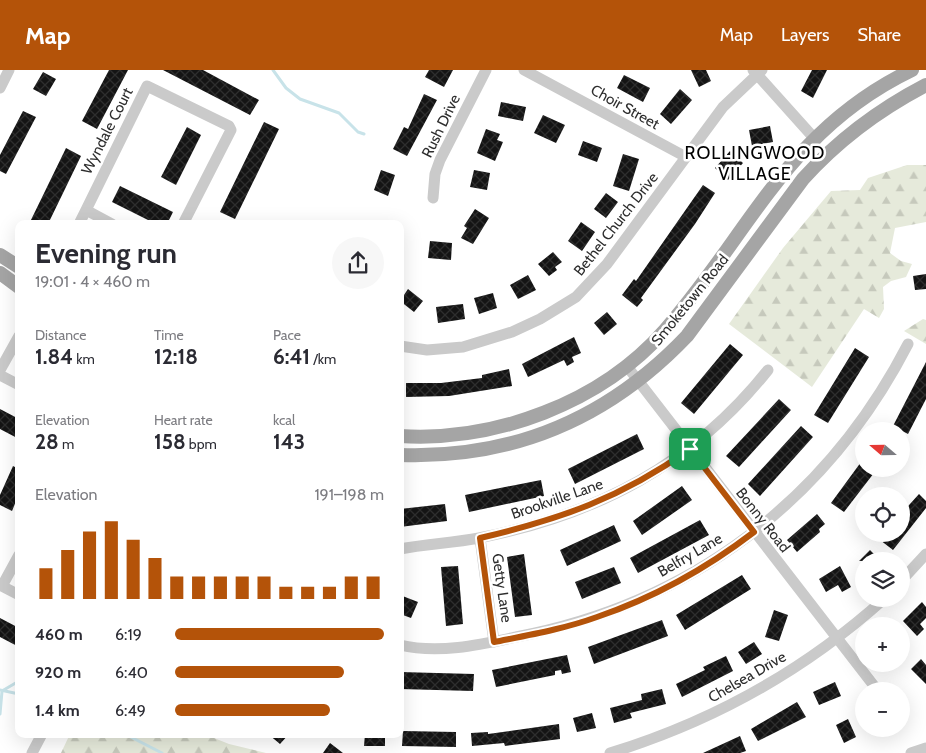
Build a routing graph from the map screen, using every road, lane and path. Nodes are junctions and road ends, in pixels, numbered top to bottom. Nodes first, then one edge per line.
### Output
1 (10, 70) edge
2 (486, 70) edge
3 (524, 70) edge
4 (912, 70) edge
5 (757, 71) edge
6 (926, 86) edge
7 (0, 88) edge
8 (814, 138) junction
9 (686, 157) junction
10 (433, 198) dead end
11 (86, 210) junction
12 (81, 220) edge
13 (105, 220) edge
14 (185, 220) edge
15 (0, 255) edge
16 (15, 264) edge
17 (0, 273) edge
18 (15, 284) edge
19 (15, 343) edge
20 (908, 344) dead end
21 (404, 347) edge
22 (626, 365) junction
23 (0, 370) edge
24 (768, 370) dead end
25 (0, 375) edge
26 (638, 381) junction
27 (15, 383) edge
28 (404, 436) edge
29 (690, 449) junction
30 (404, 455) edge
31 (754, 532) junction
32 (480, 538) junction
33 (404, 548) edge
34 (926, 554) edge
35 (15, 562) edge
36 (910, 571) edge
37 (1, 585) edge
38 (15, 593) edge
39 (874, 607) edge
40 (836, 639) junction
41 (494, 642) junction
42 (404, 646) edge
43 (871, 682) edge
44 (40, 738) edge
45 (926, 748) edge
46 (32, 753) edge
47 (610, 753) edge
48 (911, 753) edge

1 - 7 street
2 - 10 street, Rush Drive
3 - 9 street, Choir Street
4 - 8 main road, Smoketown Road
5 - 8 street
5 - 9 street, Bethel Church Drive
6 - 26 main road, Smoketown Road
8 - 22 main road, Smoketown Road
9 - 21 street, Bethel Church Drive
11 - 12 street, Wyndale Court
11 - 13 street
11 - 14 street, Wyndale Court
15 - 16 main road
17 - 18 main road
19 - 23 street
20 - 31 street, Belfry Lane
22 - 26 street, Bonny Road
22 - 28 main road, Smoketown Road
24 - 29 street, Brookville Lane
25 - 27 street
26 - 29 street, Bonny Road
26 - 30 main road, Smoketown Road
29 - 31 street, Bonny Road
29 - 32 street, Brookville Lane
31 - 40 street, Bonny Road
31 - 41 street, Belfry Lane
32 - 33 street, Brookville Lane
32 - 41 street, Getty Lane
34 - 36 street
35 - 37 street
37 - 38 street
39 - 40 street, Chelsea Drive
40 - 43 street, Bonny Road
40 - 47 street, Chelsea Drive
41 - 42 street, Belfry Lane
44 - 46 street
45 - 48 street

